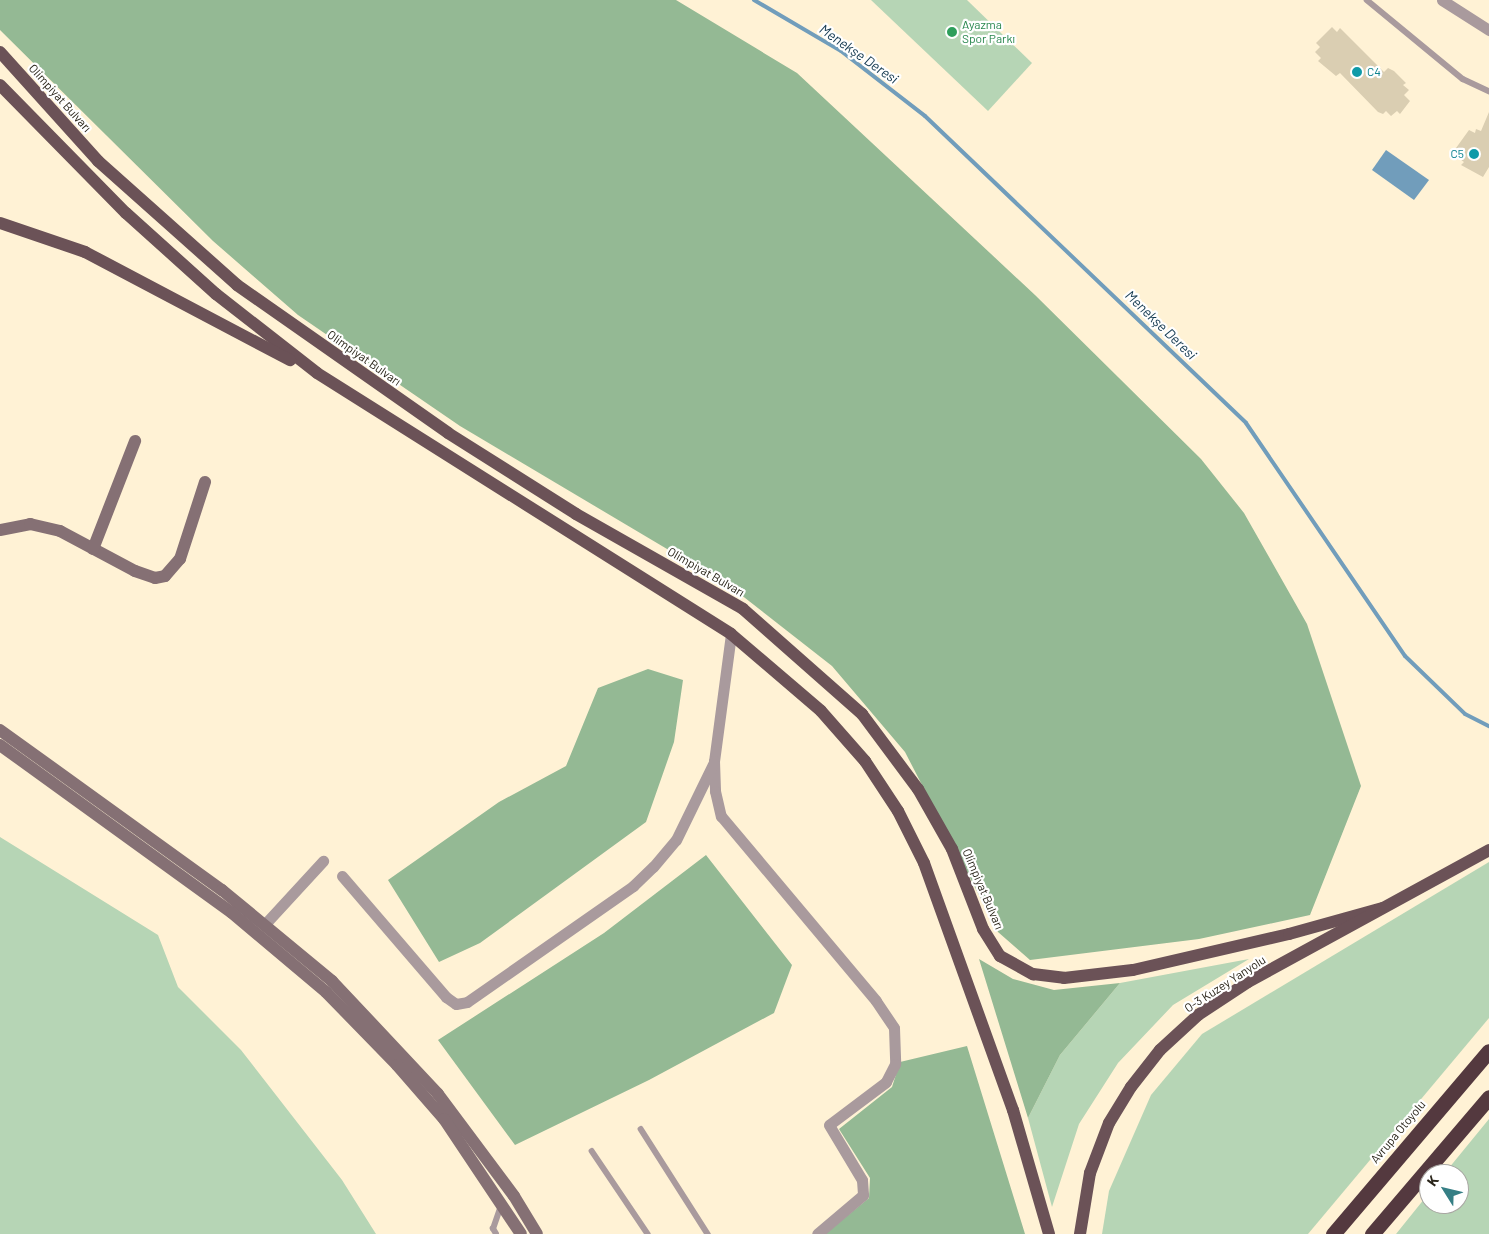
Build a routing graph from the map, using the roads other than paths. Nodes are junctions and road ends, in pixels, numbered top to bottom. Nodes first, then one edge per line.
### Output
1 (1367, 0) edge
2 (1442, 0) edge
3 (1489, 30) edge
4 (0, 52) edge
5 (0, 85) edge
6 (1489, 91) edge
7 (0, 223) edge
8 (317, 373) junction
9 (135, 440) dead end
10 (205, 482) dead end
11 (0, 530) edge
12 (93, 549) junction
13 (731, 634) junction
14 (0, 730) edge
15 (0, 745) edge
16 (714, 761) junction
17 (1489, 850) edge
18 (323, 861) dead end
19 (342, 876) dead end
20 (1382, 908) junction
21 (265, 924) junction
22 (1489, 1051) edge
23 (1489, 1097) edge
24 (641, 1129) dead end
25 (592, 1151) dead end
26 (502, 1202) junction
27 (496, 1234) edge
28 (522, 1234) edge
29 (537, 1234) edge
30 (648, 1234) edge
31 (708, 1234) edge
32 (817, 1234) edge
33 (1049, 1234) edge
34 (1080, 1234) edge
35 (1333, 1234) edge
36 (1372, 1234) edge

1 - 6 lane
2 - 3 street
4 - 20 main road, Olimpiyat Bulvarı
5 - 8 main road
7 - 8 main road
8 - 13 main road
9 - 12 street
10 - 12 street
11 - 12 street
13 - 16 street
13 - 33 main road
14 - 21 street
15 - 26 street
16 - 19 street
16 - 32 street
17 - 20 main road, O-3 Kuzey Yanyolu
18 - 21 street
20 - 34 main road, O-3 Kuzey Yanyolu
21 - 29 street
22 - 35 highway, Avrupa Otoyolu
23 - 36 highway
24 - 31 lane
25 - 30 lane
26 - 27 lane
26 - 28 street

